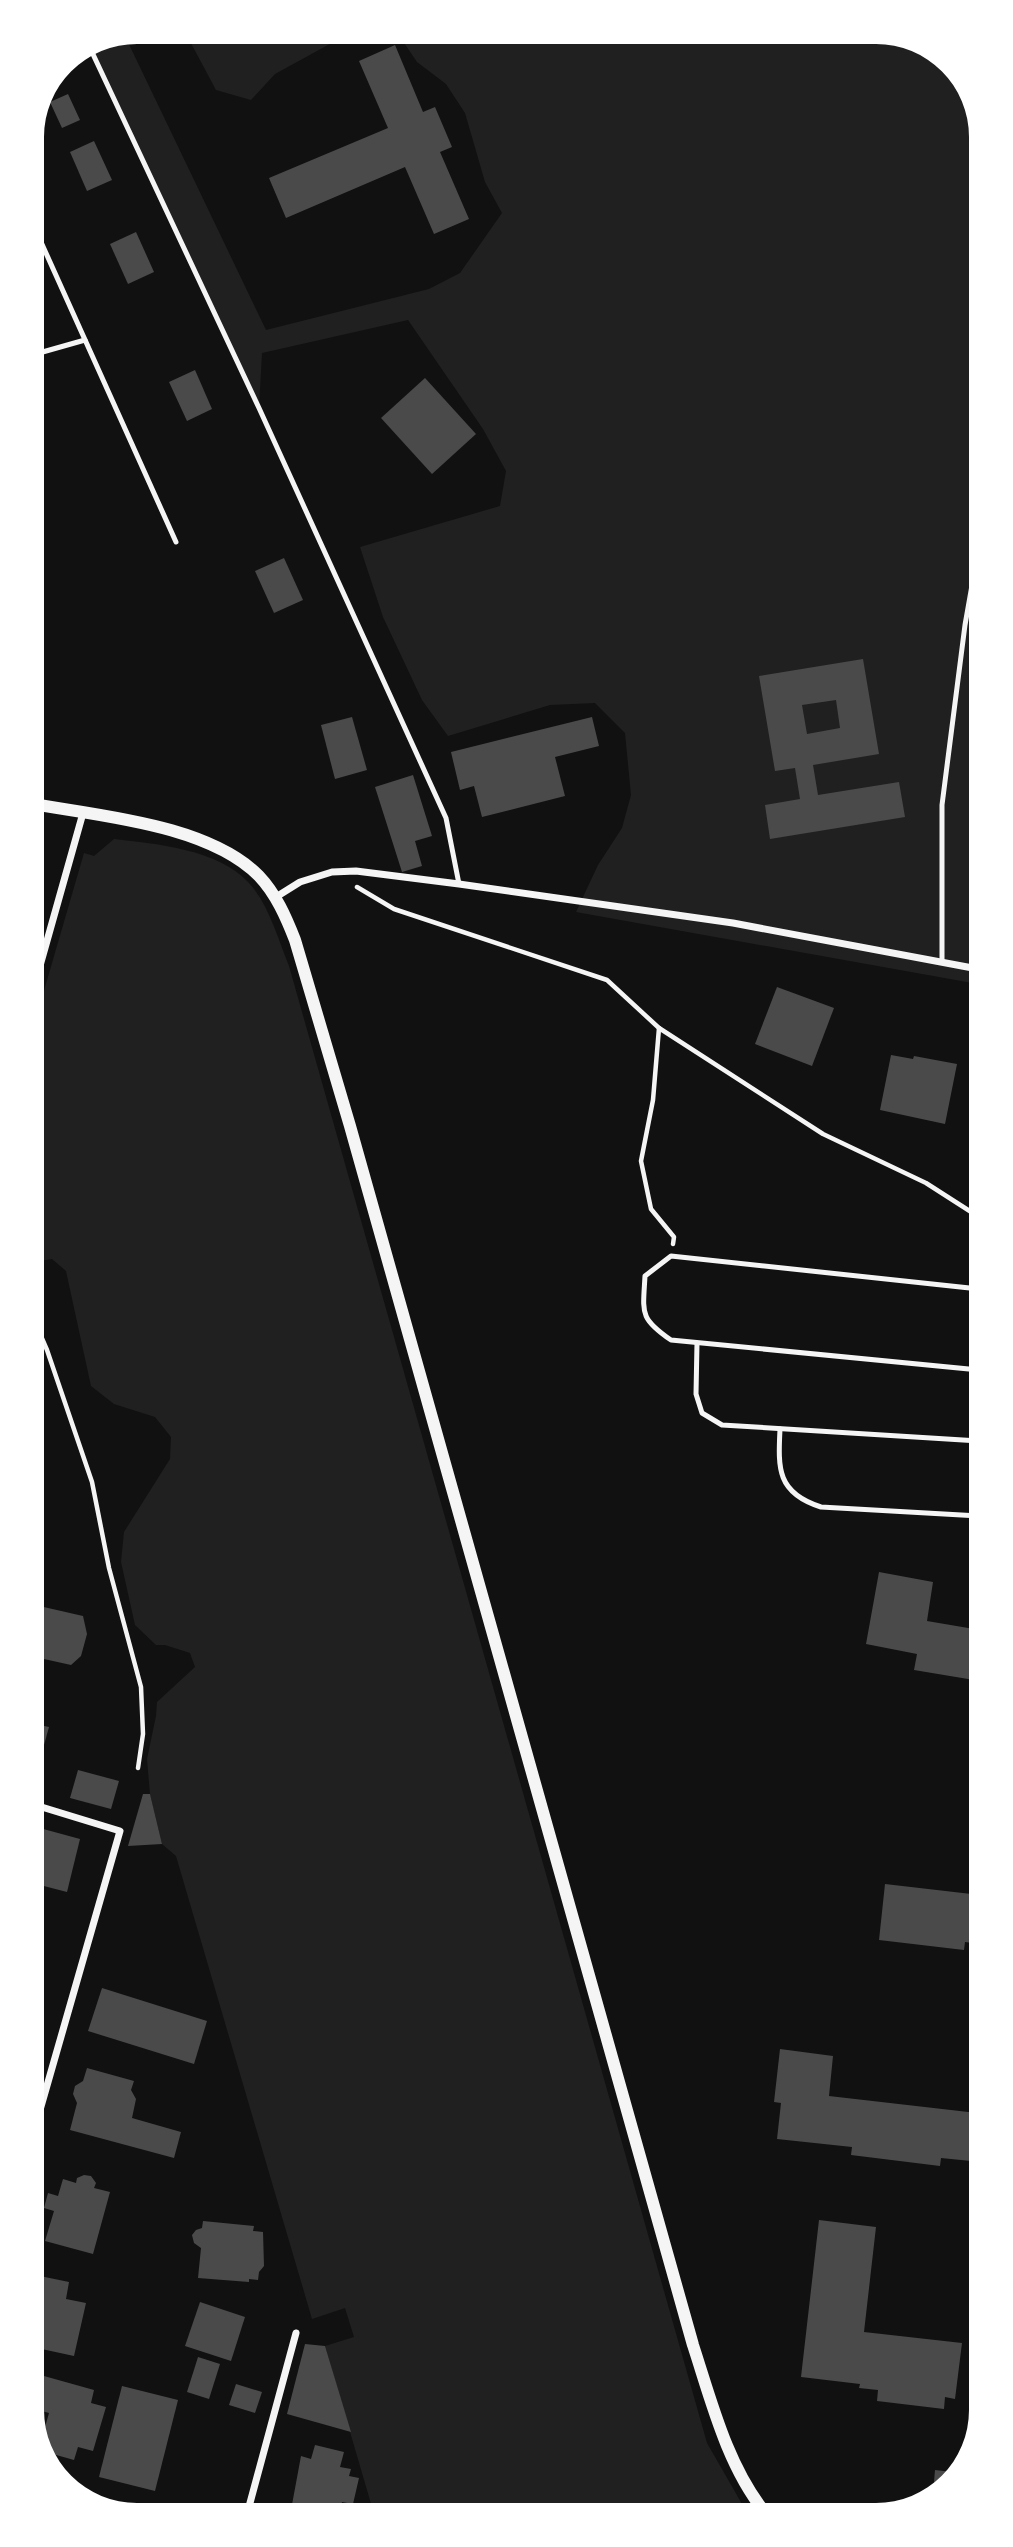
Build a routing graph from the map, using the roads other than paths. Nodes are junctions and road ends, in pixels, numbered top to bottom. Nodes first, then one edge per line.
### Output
1 (93, 55) edge
2 (44, 249) edge
3 (85, 340) junction
4 (44, 352) edge
5 (176, 542) dead end
6 (969, 602) edge
7 (44, 806) edge
8 (83, 813) junction
9 (459, 884) junction
10 (276, 897) junction
11 (44, 951) edge
12 (942, 962) junction
13 (969, 966) edge
14 (969, 1288) edge
15 (697, 1343) junction
16 (969, 1369) edge
17 (780, 1429) junction
18 (969, 1440) edge
19 (969, 1515) edge
20 (44, 1807) edge
21 (44, 2096) edge
22 (296, 2333) dead end
23 (250, 2503) edge
24 (759, 2503) edge

1 - 9 lane
2 - 3 lane
3 - 4 lane
3 - 5 lane
6 - 12 lane
7 - 8 street
8 - 10 street
8 - 11 street
9 - 10 street
9 - 12 street
10 - 24 street
12 - 13 street
14 - 15 lane
15 - 16 lane
15 - 17 lane
17 - 18 lane
17 - 19 lane
20 - 21 street
22 - 23 street

